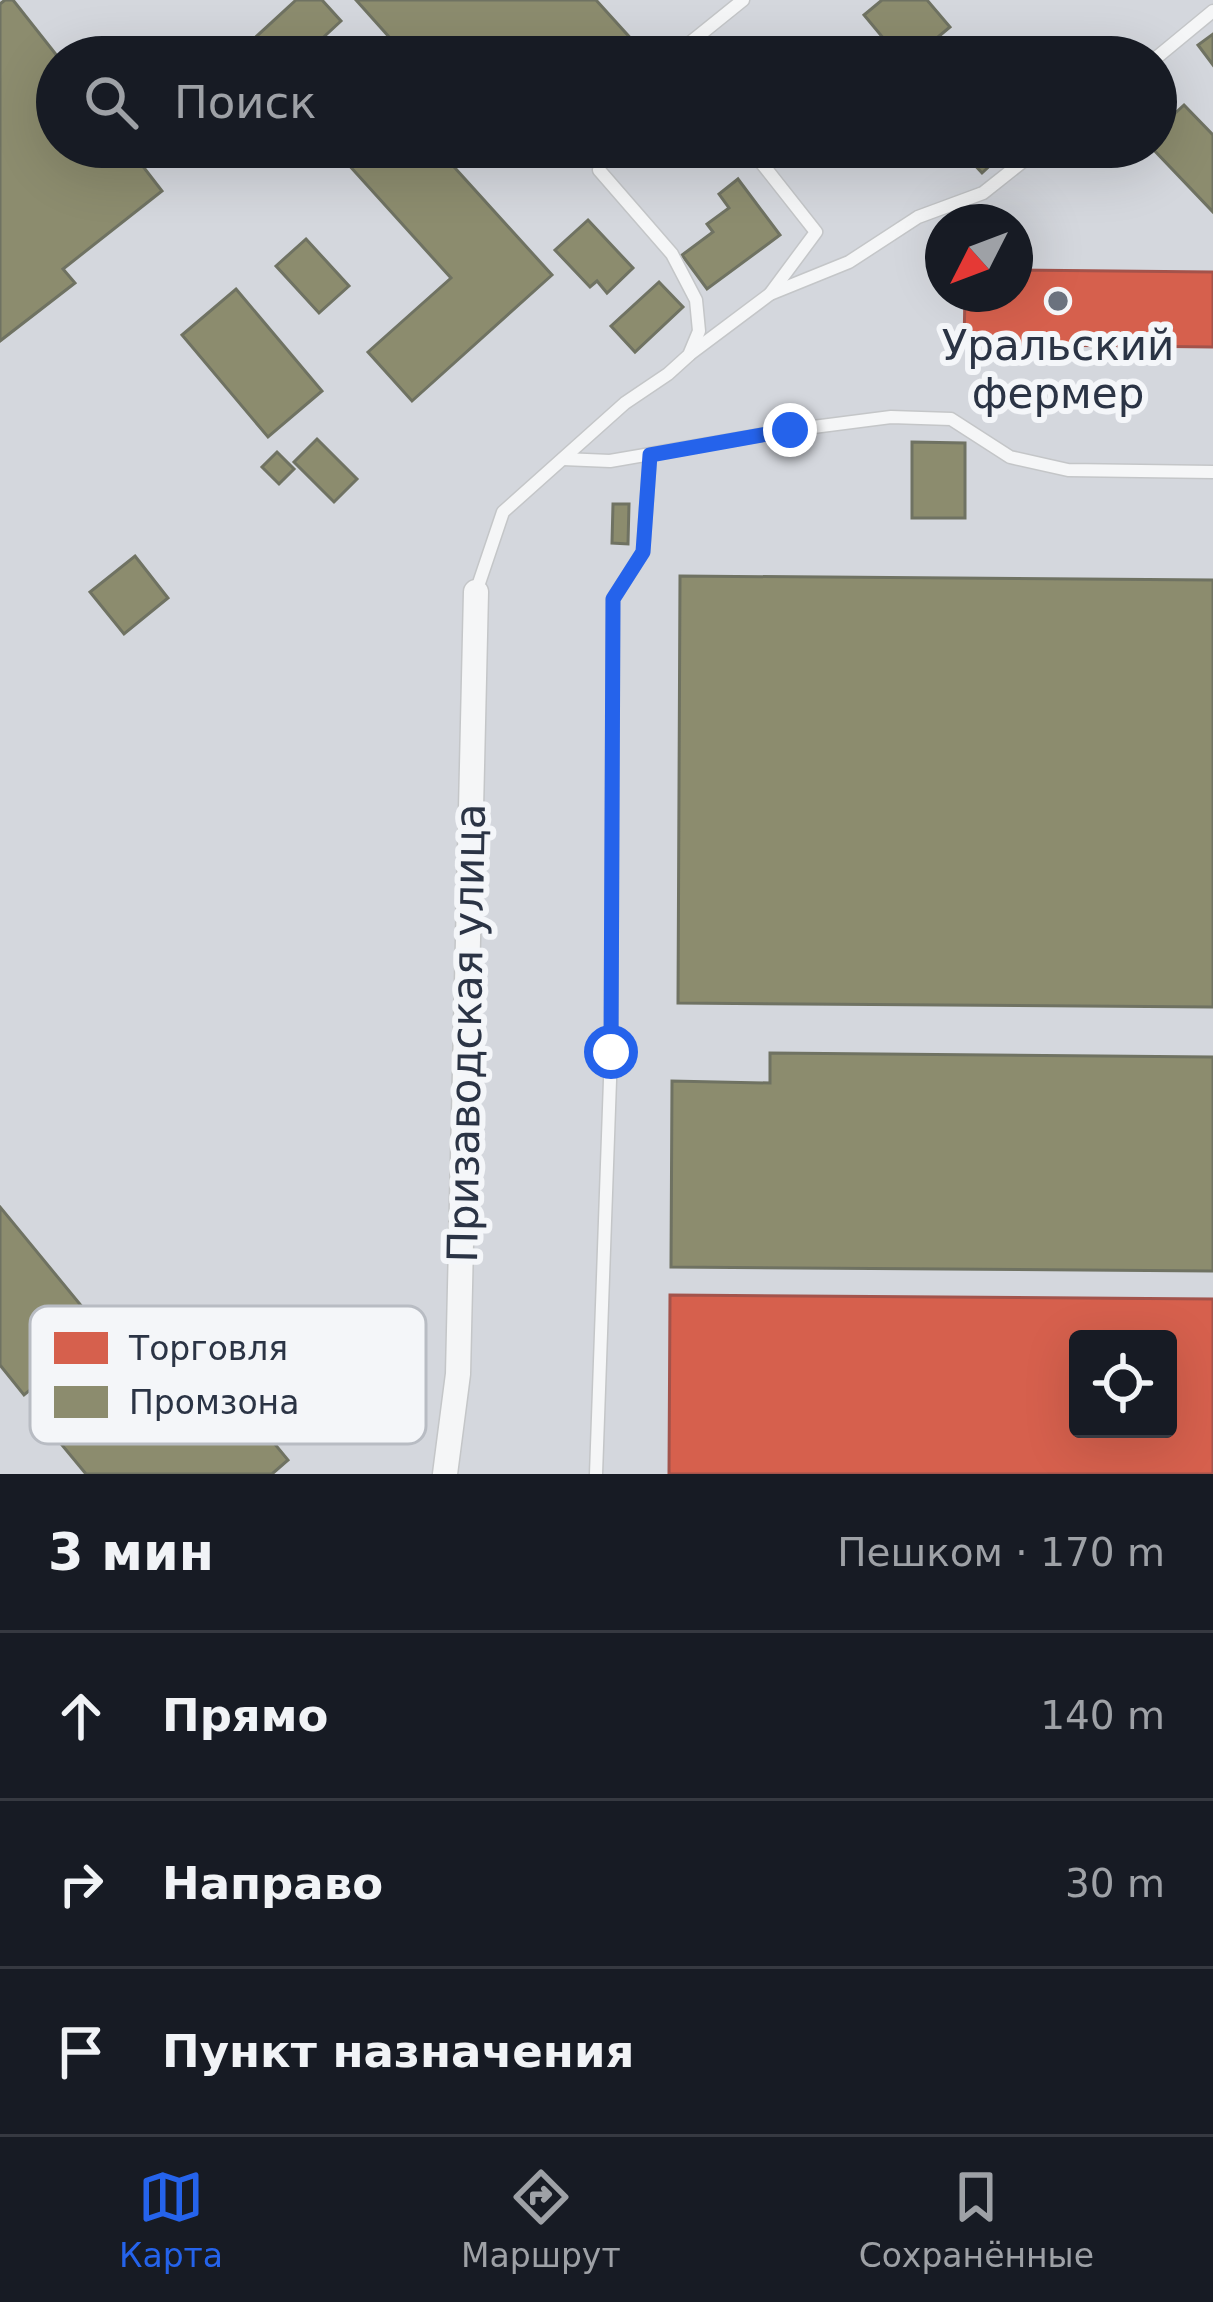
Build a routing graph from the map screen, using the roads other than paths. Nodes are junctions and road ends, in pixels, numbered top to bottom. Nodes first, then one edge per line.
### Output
1 (743, 0) edge
2 (1213, 11) edge
3 (698, 36) edge
4 (1177, 41) edge
5 (766, 168) edge
6 (1015, 168) edge
7 (599, 170) dead end
8 (770, 294) junction
9 (689, 355) junction
10 (650, 455) junction
11 (562, 459) junction
12 (1213, 472) edge
13 (476, 592) joint
14 (445, 1474) edge
15 (596, 1474) edge

1 - 3 lane
2 - 4 lane
5 - 8 lane
6 - 8 lane
7 - 9 lane
8 - 9 lane
9 - 11 lane
10 - 11 lane
10 - 12 lane
10 - 15 lane
11 - 13 lane
13 - 14 street, Призаводская улица

